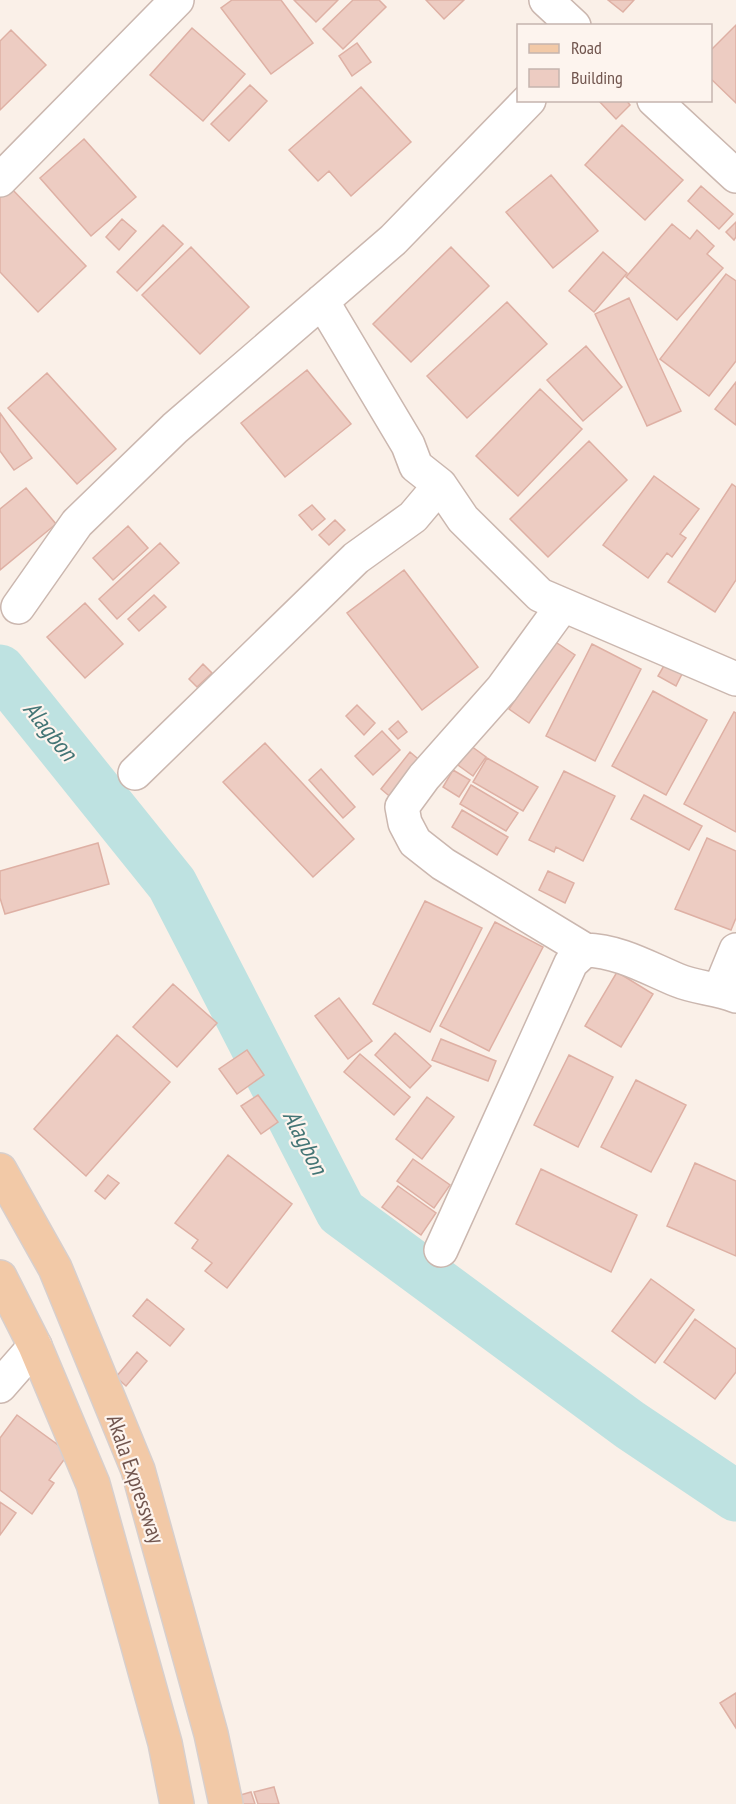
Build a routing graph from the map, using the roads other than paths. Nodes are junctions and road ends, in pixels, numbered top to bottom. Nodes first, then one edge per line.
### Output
1 (177, 0) edge
2 (546, 0) edge
3 (572, 24) edge
4 (527, 102) edge
5 (656, 102) edge
6 (736, 175) edge
7 (0, 180) edge
8 (322, 301) junction
9 (440, 485) junction
10 (563, 605) junction
11 (18, 607) dead end
12 (736, 679) edge
13 (135, 773) dead end
14 (585, 950) junction
15 (736, 950) edge
16 (728, 993) edge
17 (0, 1170) edge
18 (441, 1250) dead end
19 (0, 1277) edge
20 (35, 1346) junction
21 (0, 1386) edge
22 (177, 1804) edge
23 (226, 1804) edge

1 - 7 street
2 - 3 street
4 - 8 street
5 - 6 street
8 - 9 street
8 - 11 street
9 - 10 street
9 - 13 street
10 - 12 street
10 - 14 street
14 - 16 street
14 - 18 street
15 - 16 street
17 - 23 main road, Akala Expressway
19 - 20 main road, Akala Expressway
20 - 21 street
20 - 22 main road, Akala Expressway

